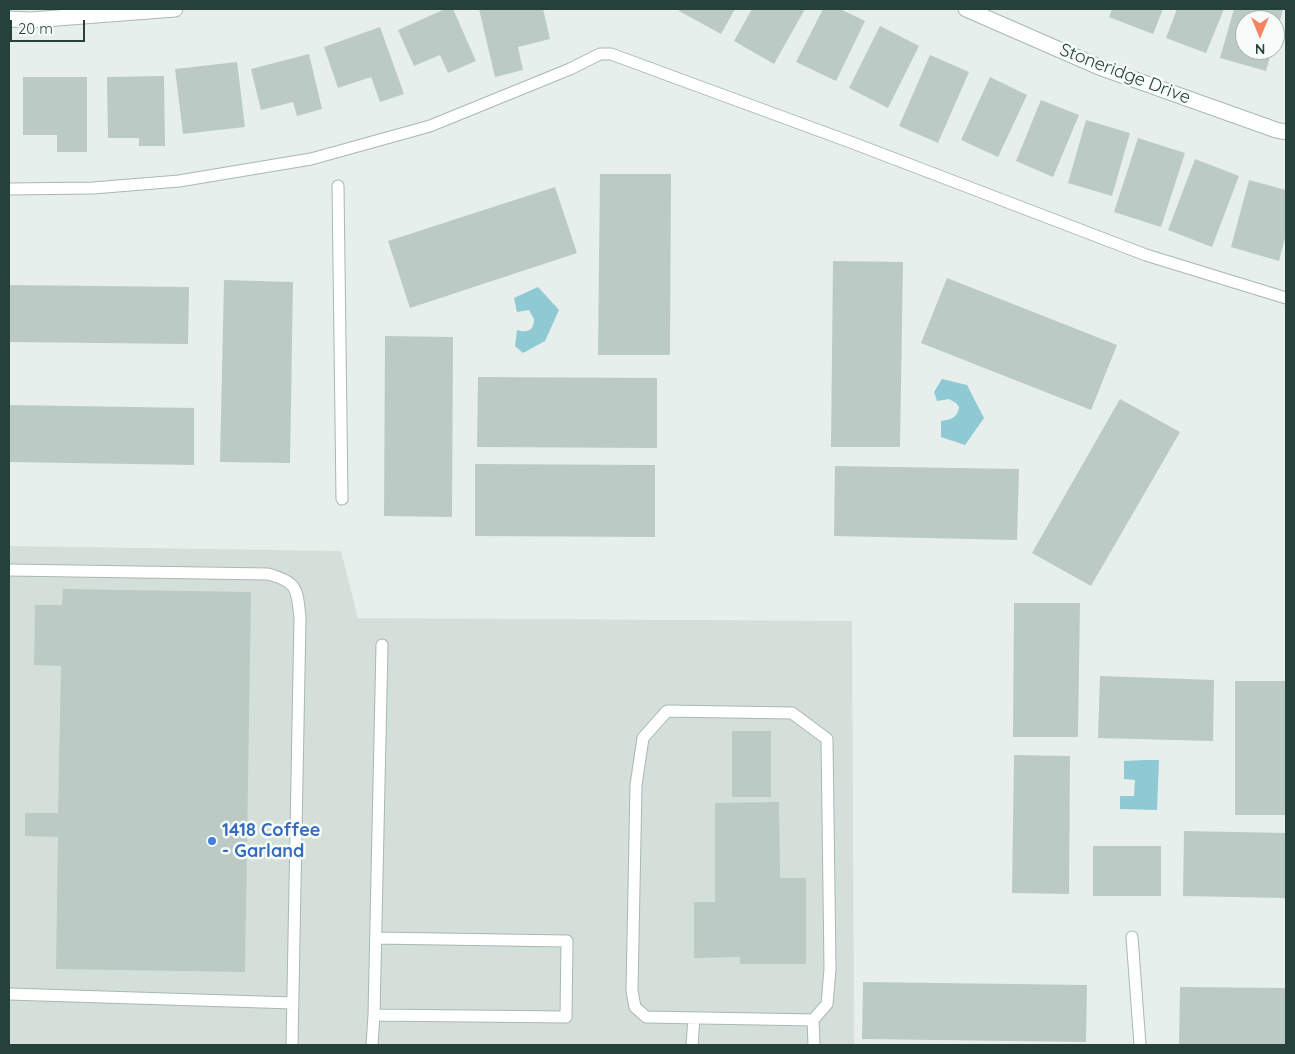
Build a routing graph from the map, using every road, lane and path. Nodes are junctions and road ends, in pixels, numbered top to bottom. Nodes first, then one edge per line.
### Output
1 (175, 9) edge
2 (966, 9) edge
3 (9, 19) edge
4 (1286, 132) edge
5 (338, 186) dead end
6 (9, 189) edge
7 (1286, 298) edge
8 (342, 499) dead end
9 (9, 570) edge
10 (382, 645) dead end
11 (1132, 937) dead end
12 (376, 938) junction
13 (9, 994) edge
14 (293, 1003) junction
15 (374, 1015) junction
16 (694, 1018) junction
17 (813, 1020) junction
18 (292, 1045) edge
19 (372, 1045) edge
20 (692, 1045) edge
21 (814, 1045) edge
22 (1140, 1045) edge

1 - 3 street
2 - 4 street, Stoneridge Drive
5 - 8 lane
6 - 7 lane
9 - 14 lane
10 - 12 lane
11 - 22 lane
12 - 15 lane
12 - 15 lane
13 - 14 lane
14 - 18 lane
15 - 19 lane
16 - 17 lane
16 - 17 lane
16 - 20 lane
17 - 21 lane

